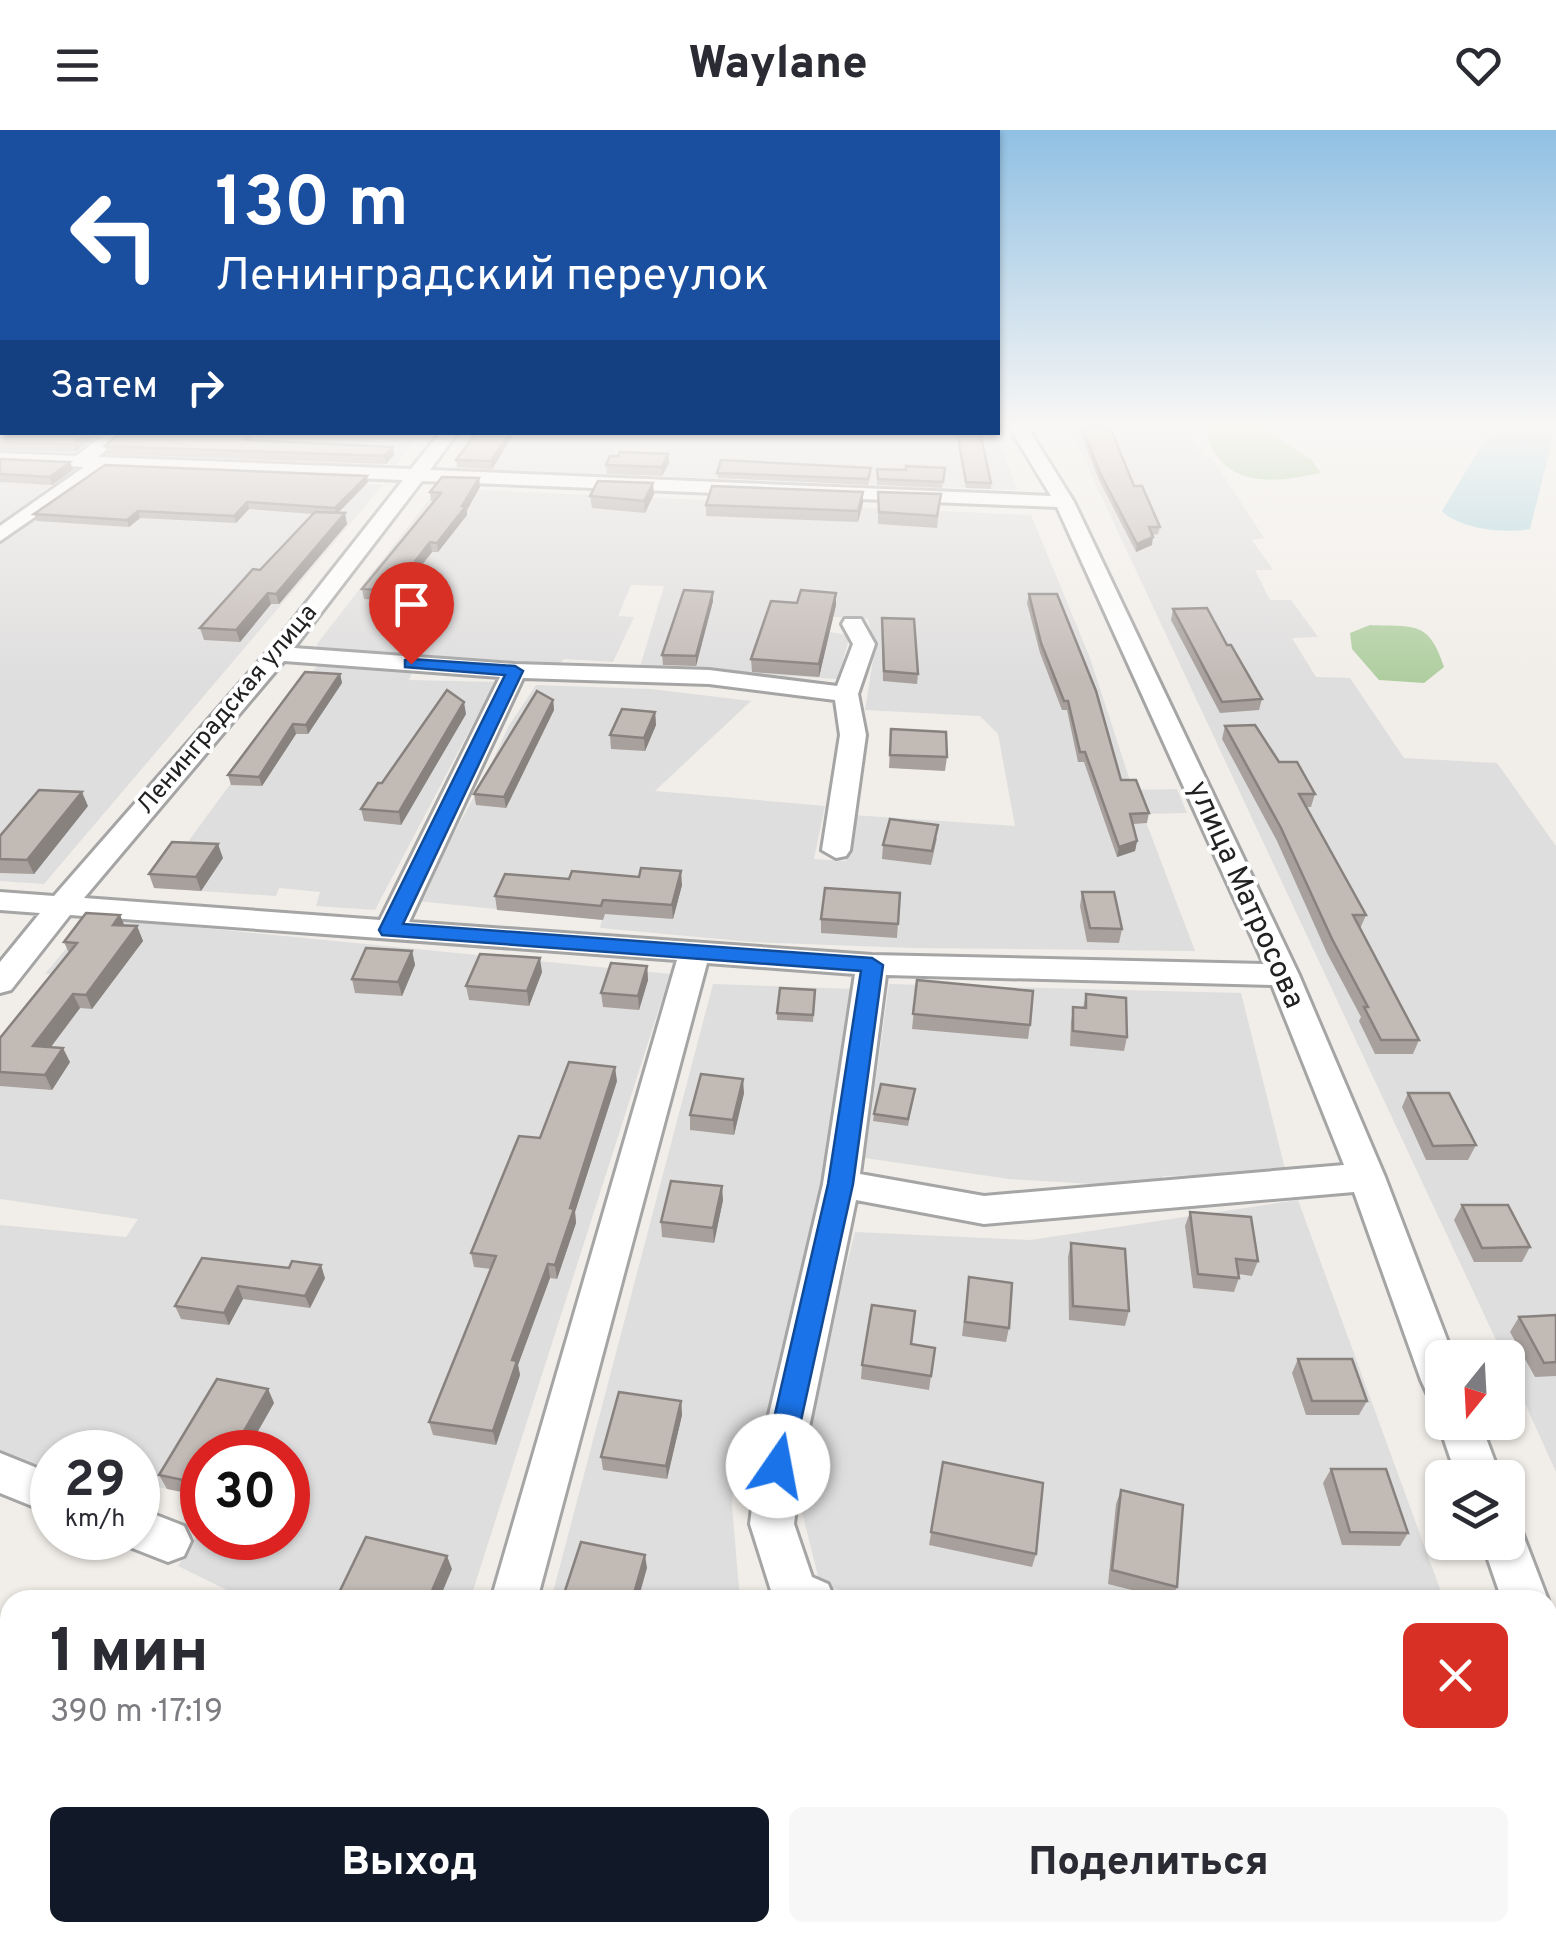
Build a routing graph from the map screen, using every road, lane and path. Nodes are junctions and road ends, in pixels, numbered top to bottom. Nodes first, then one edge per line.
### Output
1 (36, 510) edge
2 (390, 510) edge
3 (1067, 510) edge
4 (0, 535) edge
5 (853, 624) dead end
6 (278, 654) junction
7 (515, 671) junction
8 (846, 694) junction
9 (836, 850) dead end
10 (0, 901) edge
11 (63, 904) junction
12 (390, 930) junction
13 (694, 953) junction
14 (872, 965) junction
15 (1284, 976) junction
16 (0, 983) edge
17 (1366, 1177) junction
18 (841, 1184) junction
19 (1427, 1340) edge
20 (0, 1472) edge
21 (30, 1485) edge
22 (1511, 1560) edge
23 (517, 1590) edge
24 (793, 1590) edge
25 (1521, 1590) edge

1 - 4 street
2 - 6 street, Ленинградская улица
3 - 15 street, улица Матросова
5 - 8 street
6 - 7 street
6 - 11 street, Ленинградская улица
7 - 8 street
7 - 12 street
8 - 9 street
10 - 11 street
11 - 12 street
11 - 16 street, Ленинградская улица
12 - 13 street
13 - 14 street
13 - 23 street
14 - 15 street
14 - 18 street
15 - 17 street, улица Матросова
17 - 18 street
17 - 19 street, улица Матросова
18 - 24 street
20 - 21 street
22 - 25 street

